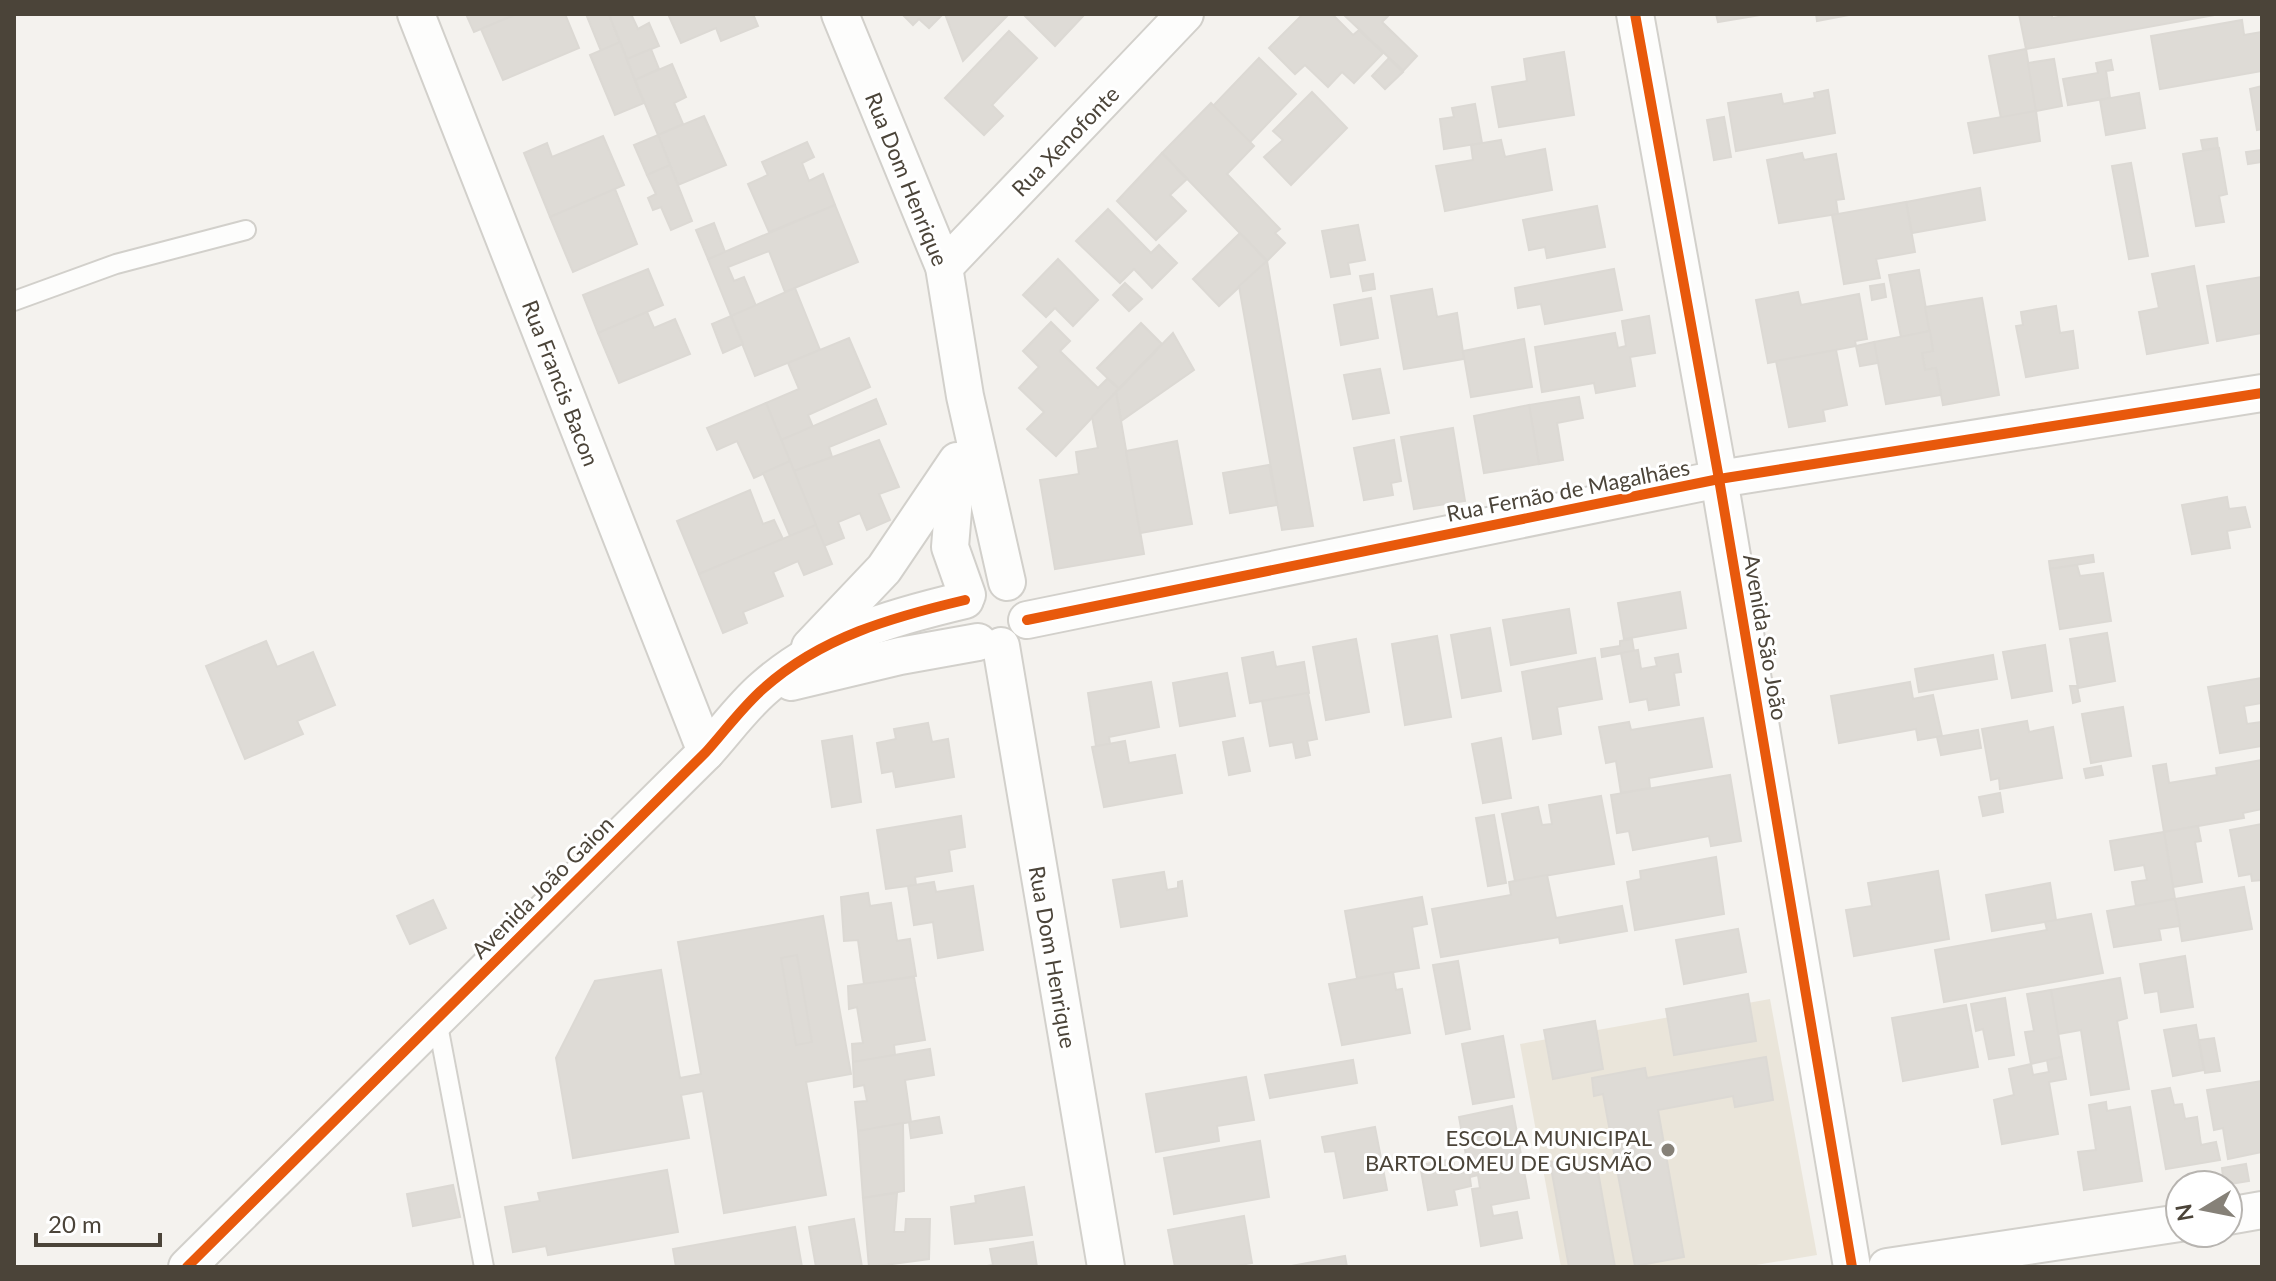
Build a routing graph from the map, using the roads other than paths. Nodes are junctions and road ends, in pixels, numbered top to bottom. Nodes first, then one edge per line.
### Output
1 (416, 14) edge
2 (840, 14) edge
3 (1185, 14) edge
4 (1635, 14) edge
5 (246, 230) dead end
6 (944, 267) junction
7 (14, 301) edge
8 (2262, 393) edge
9 (965, 396) junction
10 (957, 461) junction
11 (1719, 479) junction
12 (1007, 582) junction
13 (966, 597) junction
14 (1027, 620) junction
15 (990, 644) junction
16 (795, 663) junction
17 (762, 689) junction
18 (706, 752) junction
19 (437, 1020) junction
20 (2164, 1225) edge
21 (187, 1267) edge
22 (483, 1267) edge
23 (1106, 1267) edge
24 (1852, 1267) edge
25 (1887, 1267) edge

1 - 18 street, Rua Francis Bacon
2 - 6 street, Rua Dom Henrique
3 - 6 street, Rua Xenofonte
4 - 11 street, Avenida São João
5 - 7 lane
6 - 9 street, Rua Dom Henrique
8 - 11 street, Rua Fernão de Magalhães
9 - 10 street, Rua Dom Henrique
9 - 12 street, Rua Dom Henrique
10 - 13 street, Rua Dom Henrique
10 - 16 street
11 - 14 street, Rua Fernão de Magalhães
11 - 24 street, Avenida São João
12 - 13 street
12 - 14 street
13 - 15 street
13 - 16 street, Avenida João Gaion
14 - 15 street
15 - 17 street
15 - 23 street, Rua Dom Henrique
16 - 17 street, Avenida João Gaion
17 - 18 street, Avenida João Gaion
18 - 19 street, Avenida João Gaion
19 - 21 street, Avenida João Gaion
19 - 22 lane
20 - 25 street

